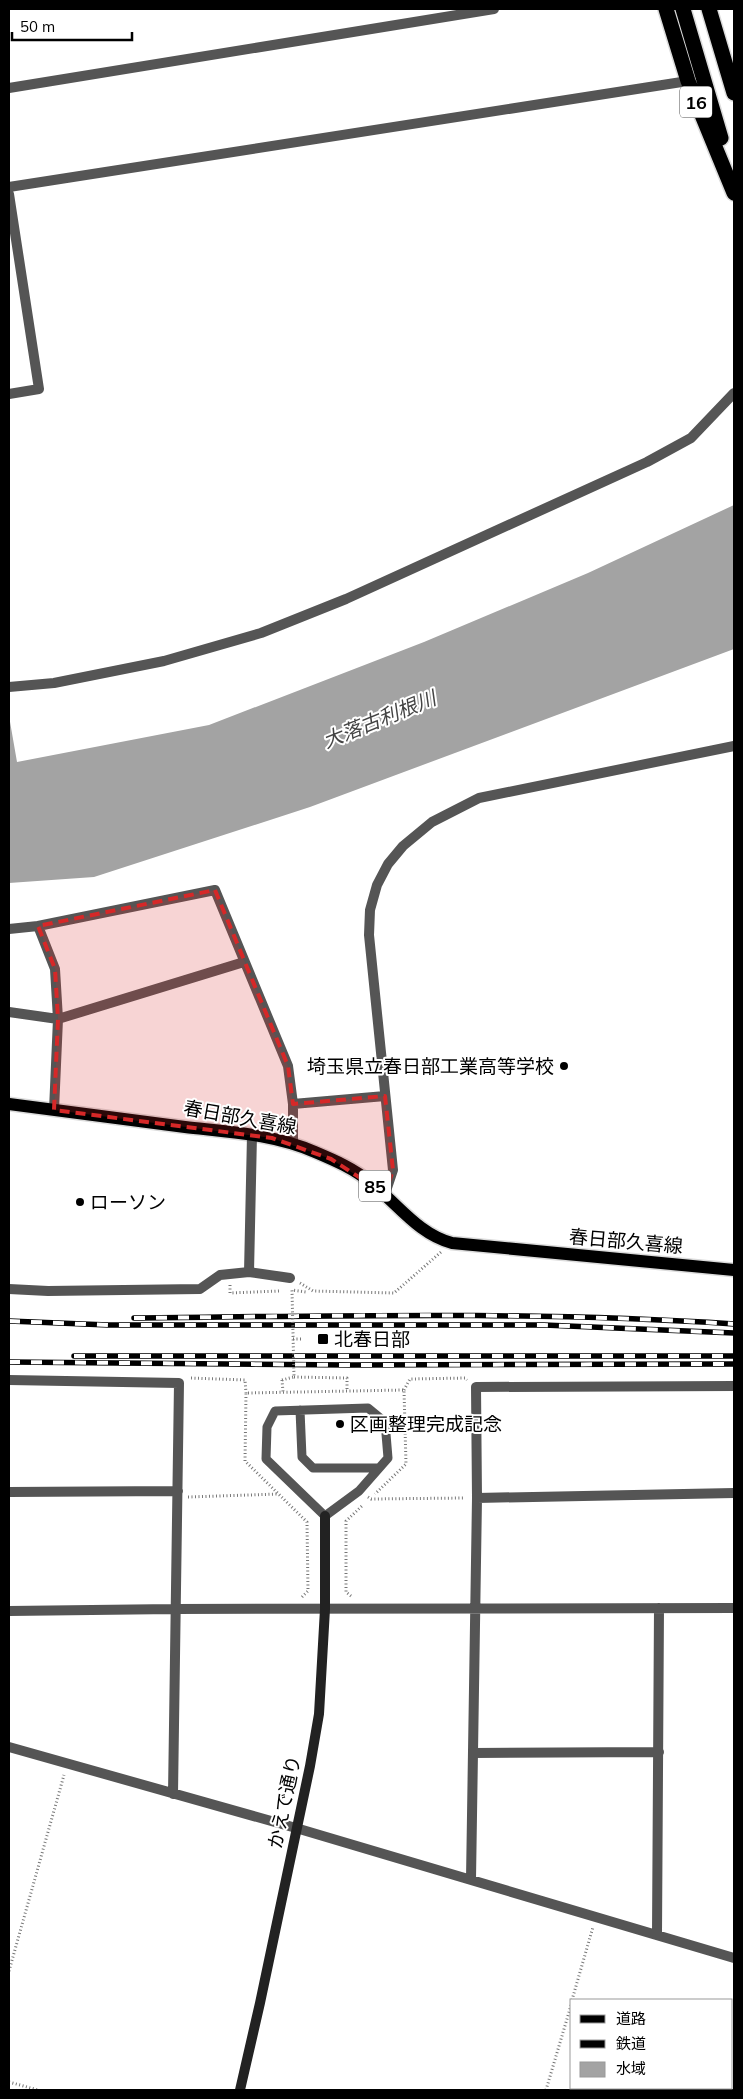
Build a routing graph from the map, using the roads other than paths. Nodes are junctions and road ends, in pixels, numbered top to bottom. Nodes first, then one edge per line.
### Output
1 (494, 9) edge
2 (666, 9) edge
3 (683, 9) edge
4 (709, 9) edge
5 (721, 9) edge
6 (728, 72) junction
7 (688, 81) junction
8 (9, 88) edge
9 (734, 93) edge
10 (734, 185) edge
11 (9, 187) edge
12 (734, 192) edge
13 (9, 194) edge
14 (734, 393) edge
15 (9, 394) edge
16 (9, 687) edge
17 (734, 746) edge
18 (38, 926) junction
19 (9, 929) edge
20 (244, 962) junction
21 (9, 1012) edge
22 (58, 1019) junction
23 (385, 1096) junction
24 (9, 1104) edge
25 (293, 1104) junction
26 (54, 1110) junction
27 (252, 1135) junction
28 (292, 1144) junction
29 (385, 1194) junction
30 (734, 1270) edge
31 (249, 1272) junction
32 (290, 1278) road end
33 (9, 1289) edge
34 (9, 1380) edge
35 (734, 1386) edge
36 (300, 1410) junction
37 (378, 1468) junction
38 (9, 1492) edge
39 (178, 1494) junction
40 (734, 1494) edge
41 (477, 1498) junction
42 (325, 1516) junction
43 (174, 1608) junction
44 (475, 1608) junction
45 (659, 1608) junction
46 (734, 1608) edge
47 (325, 1609) junction
48 (9, 1611) edge
49 (9, 1747) edge
50 (659, 1752) junction
51 (473, 1753) junction
52 (173, 1794) junction
53 (296, 1828) junction
54 (470, 1879) junction
55 (658, 1935) junction
56 (734, 1958) edge
57 (240, 2090) edge

1 - 8 street
2 - 7 highway, 16
3 - 10 highway, 16
4 - 6 highway, 16
5 - 6 highway, 16
6 - 9 highway, 16
7 - 11 street
7 - 12 highway, 16
13 - 15 street
14 - 16 street
17 - 23 street
18 - 19 street
18 - 20 street
18 - 22 street
20 - 22 street
20 - 25 street
21 - 22 street
22 - 26 street
23 - 25 street
23 - 29 street
24 - 26 main road, 春日部久喜線 / 85
25 - 28 street
26 - 27 main road, 春日部久喜線 / 85
27 - 28 main road, 春日部久喜線 / 85
27 - 31 street
28 - 29 main road, 春日部久喜線 / 85
29 - 30 main road, 春日部久喜線 / 85
31 - 32 street
31 - 33 street
34 - 39 street
35 - 41 street
36 - 37 lane
36 - 37 lane
36 - 42 lane
37 - 42 lane
38 - 39 street
39 - 43 street
40 - 41 street
41 - 44 street
42 - 47 street, かえで通り
43 - 47 street
43 - 48 street
43 - 52 street
44 - 45 street
44 - 47 street
44 - 51 street
45 - 46 street
45 - 50 street
47 - 53 street, かえで通り
49 - 52 street
50 - 51 street
50 - 55 street
51 - 54 street
52 - 53 street
53 - 54 street
53 - 57 street, かえで通り
54 - 55 street
55 - 56 street

